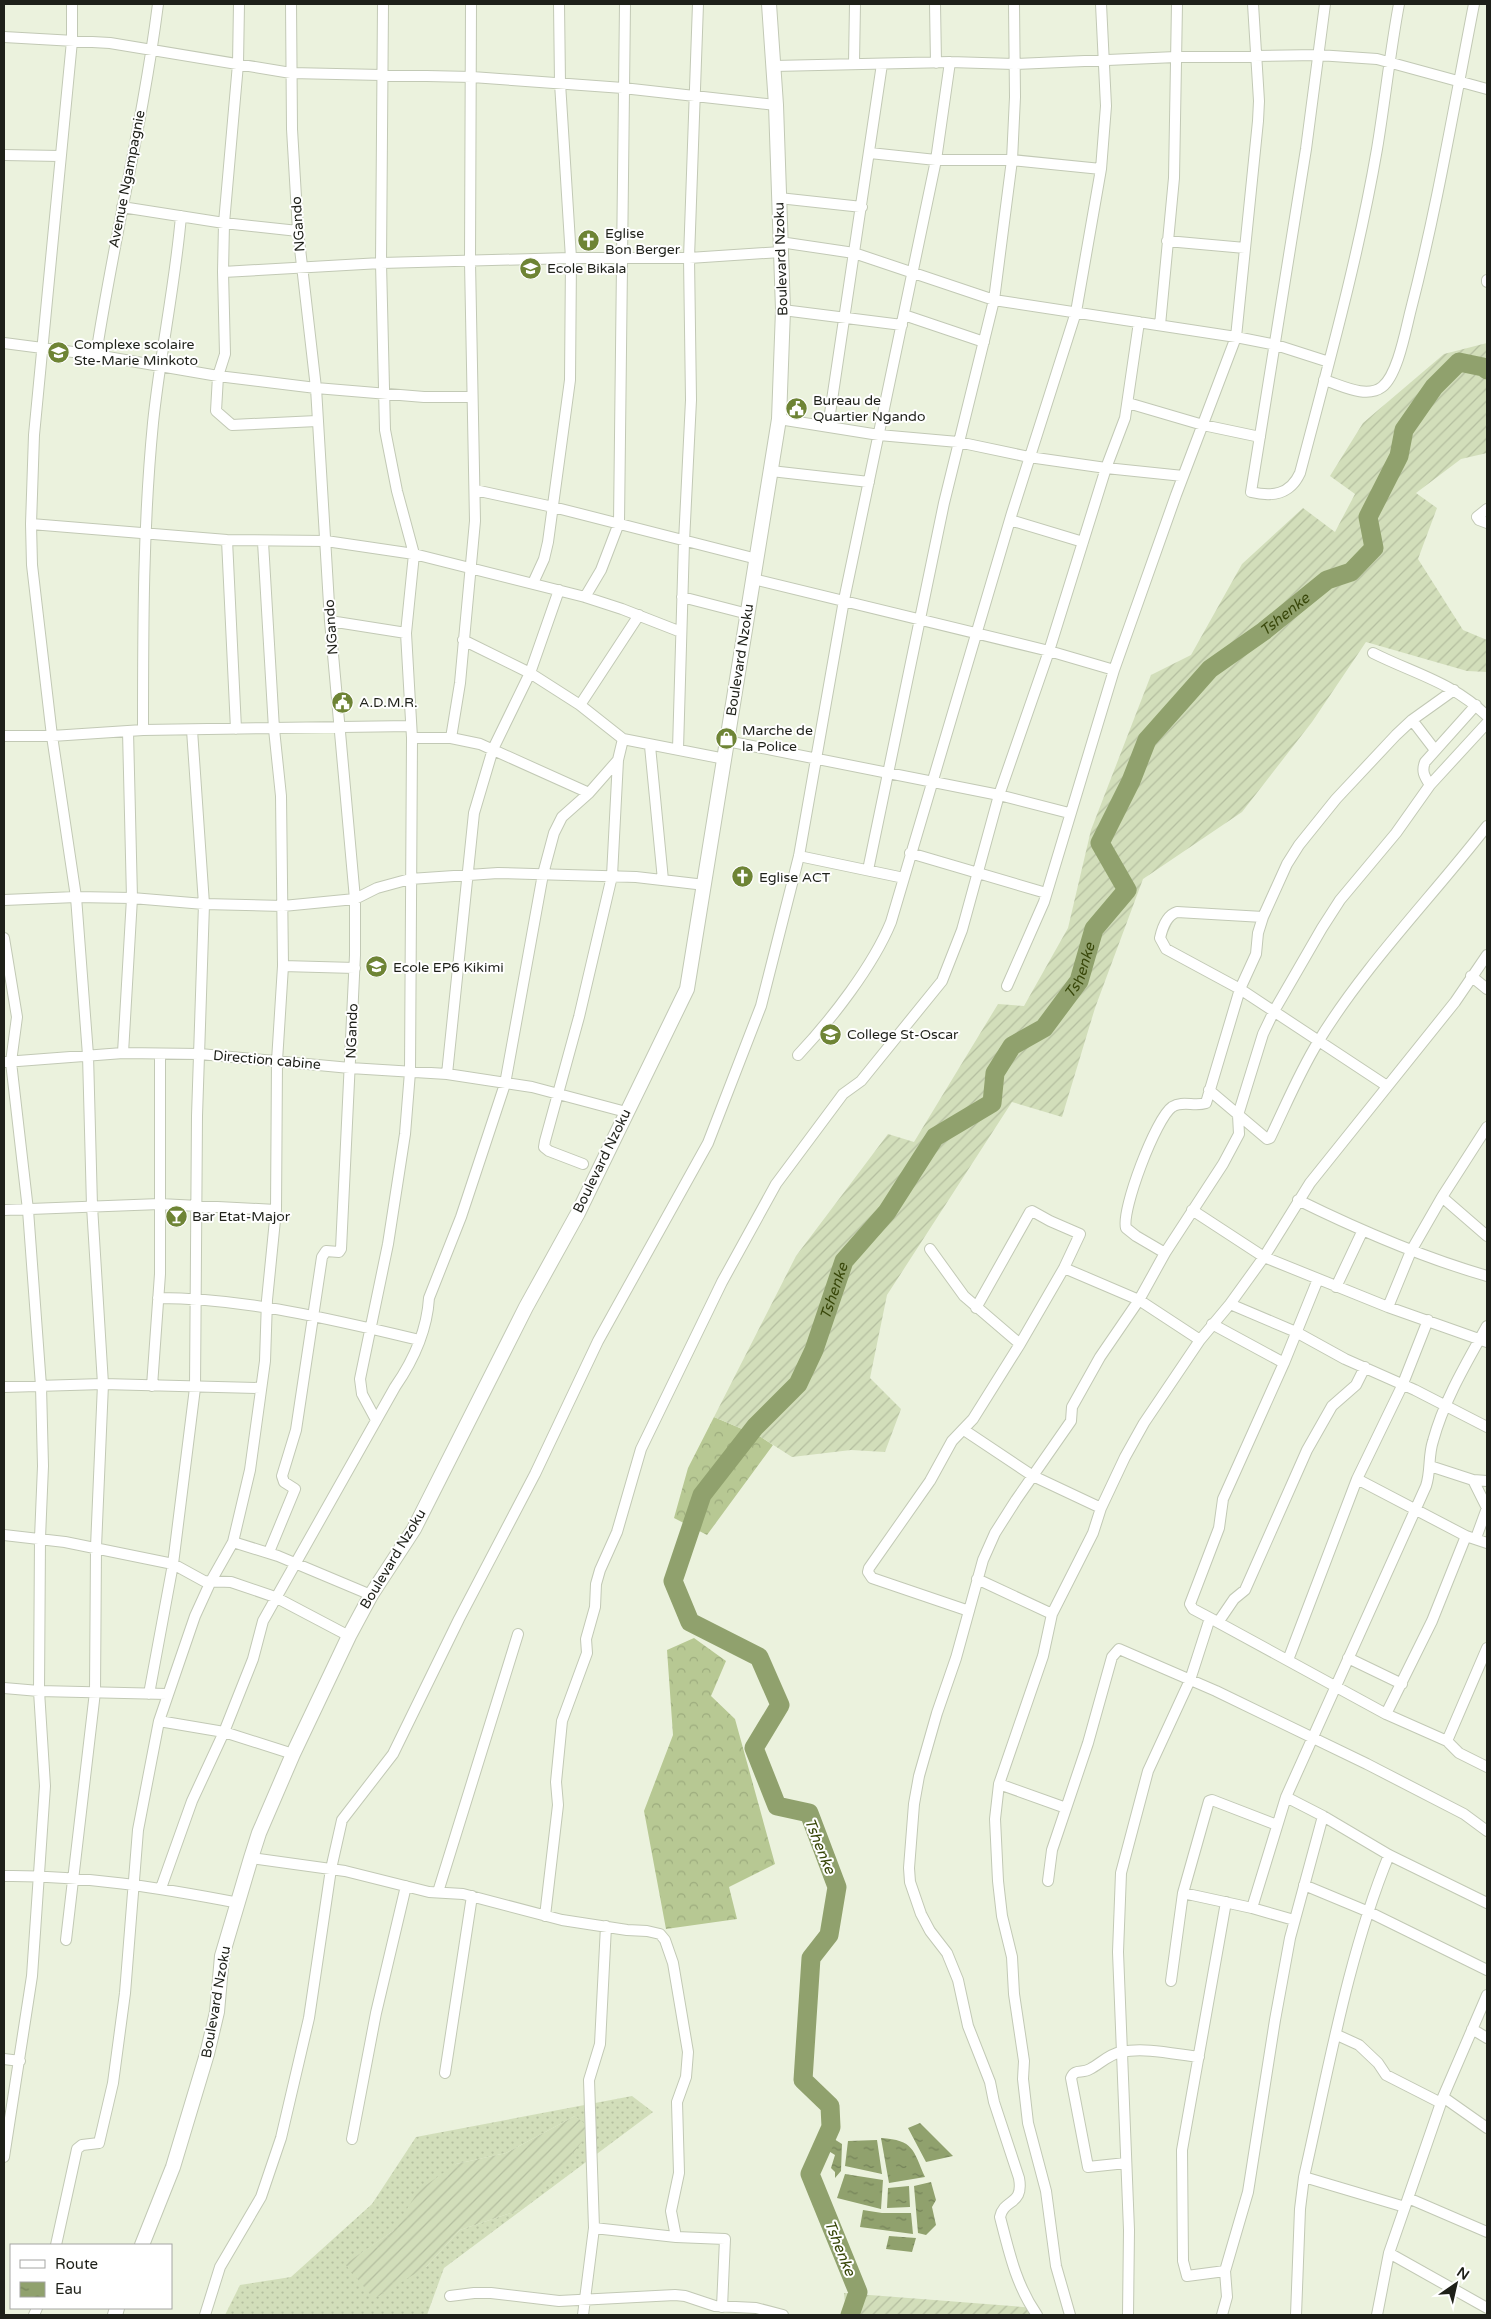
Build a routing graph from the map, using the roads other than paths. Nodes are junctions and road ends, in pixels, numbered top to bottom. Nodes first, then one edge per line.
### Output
1 (72, 4) edge
2 (158, 4) edge
3 (239, 4) edge
4 (291, 4) edge
5 (383, 4) edge
6 (471, 4) edge
7 (559, 4) edge
8 (624, 4) edge
9 (698, 4) edge
10 (769, 4) edge
11 (855, 4) edge
12 (934, 4) edge
13 (1014, 4) edge
14 (1101, 4) edge
15 (1177, 4) edge
16 (1253, 4) edge
17 (1325, 4) edge
18 (1399, 4) edge
19 (1474, 4) edge
20 (4, 37) edge
21 (72, 41) junction
22 (152, 49) junction
23 (1256, 55) junction
24 (1318, 55) junction
25 (1176, 57) junction
26 (1104, 59) junction
27 (950, 62) junction
28 (1388, 62) junction
29 (854, 63) junction
30 (936, 63) junction
31 (238, 64) junction
32 (882, 64) junction
33 (1014, 64) junction
34 (774, 66) junction
35 (291, 73) junction
36 (383, 77) junction
37 (472, 77) junction
38 (1459, 81) junction
39 (560, 83) junction
40 (623, 88) junction
41 (1487, 89) edge
42 (694, 95) junction
43 (776, 104) junction
44 (870, 153) junction
45 (4, 155) edge
46 (60, 156) junction
47 (936, 160) junction
48 (1012, 160) junction
49 (1101, 170) junction
50 (779, 198) junction
51 (122, 207) junction
52 (862, 207) junction
53 (181, 216) junction
54 (224, 223) junction
55 (298, 231) junction
56 (1167, 240) junction
57 (781, 247) junction
58 (1245, 248) junction
59 (854, 253) junction
60 (622, 257) junction
61 (571, 258) junction
62 (689, 258) junction
63 (470, 262) junction
64 (381, 263) junction
65 (301, 269) junction
66 (223, 272) junction
67 (912, 272) junction
68 (994, 300) junction
69 (783, 310) junction
70 (1076, 312) junction
71 (846, 316) junction
72 (903, 320) junction
73 (1139, 322) junction
74 (1160, 326) junction
75 (1236, 337) junction
76 (984, 342) junction
77 (4, 343) edge
78 (1276, 345) junction
79 (42, 349) junction
80 (96, 355) junction
81 (1329, 362) junction
82 (159, 367) junction
83 (218, 376) junction
84 (1324, 380) junction
85 (316, 388) junction
86 (384, 394) junction
87 (472, 397) junction
88 (1128, 403) junction
89 (779, 419) junction
90 (317, 421) junction
91 (1203, 426) junction
92 (828, 427) junction
93 (879, 435) junction
94 (1260, 437) junction
95 (958, 442) junction
96 (1029, 457) junction
97 (1106, 468) junction
98 (771, 471) junction
99 (1183, 476) junction
100 (869, 482) junction
101 (474, 490) junction
102 (554, 507) junction
103 (1487, 509) edge
104 (1010, 520) junction
105 (619, 523) junction
106 (1487, 523) edge
107 (31, 524) junction
108 (146, 535) junction
109 (227, 540) junction
110 (326, 541) junction
111 (263, 542) junction
112 (684, 542) junction
113 (1083, 542) junction
114 (414, 554) junction
115 (757, 559) junction
116 (470, 567) junction
117 (753, 579) junction
118 (533, 583) junction
119 (559, 590) junction
120 (585, 597) junction
121 (682, 597) junction
122 (844, 600) junction
123 (748, 614) junction
124 (639, 615) junction
125 (920, 619) junction
126 (330, 621) junction
127 (681, 632) junction
128 (406, 633) junction
129 (977, 633) junction
130 (463, 640) junction
131 (1049, 651) junction
132 (1374, 653) dead end
133 (1114, 670) junction
134 (530, 673) junction
135 (1454, 690) junction
136 (580, 705) junction
137 (1476, 705) junction
138 (1487, 716) edge
139 (1412, 720) junction
140 (1487, 723) edge
141 (339, 726) junction
142 (411, 726) junction
143 (236, 729) junction
144 (274, 729) junction
145 (143, 730) junction
146 (192, 730) junction
147 (128, 731) junction
148 (4, 736) edge
149 (52, 736) junction
150 (412, 738) junction
151 (450, 738) junction
152 (623, 739) junction
153 (727, 741) junction
154 (650, 746) junction
155 (493, 749) junction
156 (678, 749) junction
157 (1436, 750) junction
158 (725, 758) junction
159 (816, 758) junction
160 (618, 760) junction
161 (887, 773) junction
162 (931, 782) junction
163 (1430, 785) junction
164 (589, 793) junction
165 (999, 795) junction
166 (1069, 813) junction
167 (1487, 826) edge
168 (910, 853) junction
169 (799, 856) junction
170 (868, 870) junction
171 (468, 874) junction
172 (543, 874) junction
173 (978, 874) junction
174 (612, 876) junction
175 (904, 878) junction
176 (410, 879) junction
177 (663, 880) junction
178 (705, 885) junction
179 (1046, 893) junction
180 (76, 897) junction
181 (132, 898) junction
182 (356, 899) junction
183 (4, 900) edge
184 (204, 904) junction
185 (283, 906) junction
186 (1263, 916) junction
187 (4, 938) edge
188 (1487, 955) edge
189 (283, 966) junction
190 (355, 968) junction
191 (1471, 976) junction
192 (1007, 986) dead end
193 (1240, 989) junction
194 (1487, 989) edge
195 (1274, 1011) junction
196 (1319, 1040) junction
197 (123, 1053) junction
198 (160, 1054) junction
199 (200, 1054) junction
200 (88, 1055) junction
201 (798, 1055) dead end
202 (277, 1061) junction
203 (7, 1062) edge
204 (350, 1068) junction
205 (410, 1072) junction
206 (447, 1074) junction
207 (505, 1084) junction
208 (1387, 1086) junction
209 (1209, 1090) junction
210 (558, 1095) junction
211 (626, 1112) junction
212 (1238, 1114) junction
213 (1487, 1127) edge
214 (582, 1164) dead end
215 (1442, 1197) junction
216 (1298, 1200) junction
217 (160, 1204) junction
218 (92, 1206) junction
219 (196, 1206) junction
220 (4, 1210) edge
221 (28, 1210) junction
222 (276, 1210) junction
223 (1192, 1210) junction
224 (1362, 1232) junction
225 (1487, 1236) edge
226 (930, 1249) dead end
227 (1411, 1251) junction
228 (1165, 1253) junction
229 (1264, 1257) junction
230 (1064, 1268) junction
231 (1487, 1276) edge
232 (1318, 1279) junction
233 (1336, 1287) junction
234 (158, 1298) junction
235 (195, 1298) junction
236 (1139, 1300) junction
237 (1230, 1304) junction
238 (267, 1307) junction
239 (1388, 1307) junction
240 (976, 1308) junction
241 (313, 1316) junction
242 (1428, 1320) junction
243 (1212, 1324) junction
244 (1487, 1326) edge
245 (370, 1328) junction
246 (1296, 1332) junction
247 (420, 1340) junction
248 (1200, 1340) junction
249 (1484, 1341) edge
250 (1020, 1344) junction
251 (1284, 1364) junction
252 (1365, 1367) junction
253 (103, 1384) junction
254 (41, 1386) junction
255 (152, 1386) junction
256 (1402, 1386) junction
257 (4, 1388) edge
258 (195, 1388) junction
259 (260, 1388) junction
260 (1445, 1405) junction
261 (376, 1420) junction
262 (1487, 1427) edge
263 (964, 1430) junction
264 (1430, 1466) junction
265 (1033, 1476) junction
266 (1357, 1480) junction
267 (1473, 1480) junction
268 (1487, 1480) edge
269 (1101, 1508) junction
270 (1415, 1508) junction
271 (4, 1536) edge
272 (1471, 1537) junction
273 (40, 1538) junction
274 (232, 1542) junction
275 (1487, 1543) edge
276 (96, 1548) junction
277 (269, 1552) junction
278 (295, 1563) junction
279 (172, 1564) junction
280 (977, 1579) junction
281 (211, 1581) junction
282 (371, 1594) junction
283 (275, 1597) junction
284 (969, 1611) junction
285 (1052, 1614) junction
286 (1214, 1619) junction
287 (518, 1634) dead end
288 (349, 1636) junction
289 (1487, 1648) edge
290 (1348, 1658) junction
291 (1288, 1660) junction
292 (1190, 1680) junction
293 (1402, 1684) junction
294 (1335, 1686) junction
295 (4, 1688) edge
296 (40, 1691) junction
297 (95, 1692) junction
298 (149, 1694) junction
299 (167, 1694) junction
300 (1386, 1714) junction
301 (159, 1721) junction
302 (224, 1732) junction
303 (1313, 1738) junction
304 (1447, 1741) junction
305 (292, 1754) junction
306 (1487, 1767) edge
307 (999, 1784) junction
308 (1286, 1797) junction
309 (1066, 1808) junction
310 (1323, 1816) junction
311 (1277, 1825) junction
312 (1487, 1831) edge
313 (1389, 1855) junction
314 (251, 1858) junction
315 (331, 1869) junction
316 (4, 1876) edge
317 (40, 1876) junction
318 (73, 1880) junction
319 (1048, 1882) dead end
320 (134, 1884) junction
321 (1304, 1885) junction
322 (406, 1886) junction
323 (161, 1888) junction
324 (438, 1892) junction
325 (1183, 1893) junction
326 (472, 1896) junction
327 (1226, 1902) junction
328 (239, 1903) junction
329 (1487, 1903) edge
330 (1252, 1908) junction
331 (1369, 1912) junction
332 (545, 1916) junction
333 (1294, 1920) junction
334 (606, 1926) junction
335 (66, 1940) dead end
336 (1487, 1970) edge
337 (1171, 1981) dead end
338 (1487, 1995) edge
339 (1472, 2029) junction
340 (1337, 2035) junction
341 (1487, 2038) edge
342 (1121, 2052) junction
343 (1199, 2057) junction
344 (4, 2059) edge
345 (20, 2061) junction
346 (446, 2074) dead end
347 (1442, 2100) junction
348 (1487, 2128) edge
349 (352, 2139) dead end
350 (4, 2157) edge
351 (1126, 2164) junction
352 (1304, 2177) junction
353 (1406, 2202) junction
354 (594, 2228) junction
355 (1487, 2232) edge
356 (676, 2238) junction
357 (56, 2244) edge
358 (142, 2244) edge
359 (1389, 2253) junction
360 (1225, 2271) junction
361 (450, 2296) dead end
362 (585, 2300) junction
363 (722, 2307) junction
364 (1487, 2308) edge
365 (205, 2315) edge
366 (583, 2315) edge
367 (783, 2315) edge
368 (1037, 2315) edge
369 (1070, 2315) edge
370 (1128, 2315) edge
371 (1222, 2315) edge
372 (1296, 2315) edge
373 (1377, 2315) edge

1 - 21 street
2 - 22 street, Avenue Ngampagnie
3 - 31 street
4 - 35 street, NGando
5 - 36 street
6 - 37 street
7 - 39 street
8 - 40 street
9 - 42 street
10 - 34 street, Boulevard Nzoku
11 - 29 street
12 - 30 street
13 - 33 street
14 - 26 street
15 - 25 street
16 - 23 street
17 - 24 street
18 - 28 street
19 - 38 street
20 - 21 street
21 - 22 street
21 - 46 street
22 - 31 street
22 - 51 street, Avenue Ngampagnie
23 - 24 street
23 - 25 street
23 - 58 street
24 - 28 street
24 - 78 street
25 - 26 street
25 - 56 street
26 - 33 street
26 - 49 street
27 - 30 street
27 - 33 street
27 - 47 street
28 - 38 street
28 - 81 street
29 - 32 street
29 - 34 street
30 - 32 street
31 - 35 street
31 - 54 street
32 - 44 street
33 - 48 street
34 - 43 street, Boulevard Nzoku
35 - 36 street
35 - 55 street, NGando
36 - 37 street
36 - 64 street
37 - 39 street
37 - 63 street
38 - 41 street
38 - 84 street
39 - 40 street
39 - 61 street
40 - 42 street
40 - 60 street
42 - 43 street
42 - 62 street
43 - 50 street, Boulevard Nzoku
44 - 47 street
44 - 52 street
45 - 46 street
46 - 79 street
47 - 48 street
47 - 67 street
48 - 49 street
48 - 68 street
49 - 70 street
50 - 52 street
50 - 57 street, Boulevard Nzoku
51 - 53 street
51 - 80 street, Avenue Ngampagnie
52 - 59 street
53 - 54 street
53 - 82 street
54 - 55 street
54 - 66 street
55 - 65 street, NGando
56 - 58 street
56 - 74 street
57 - 59 street
57 - 62 street
57 - 69 street, Boulevard Nzoku
58 - 75 street
59 - 67 street
59 - 71 street
60 - 61 street
60 - 62 street
60 - 105 street
61 - 63 street
61 - 102 street
62 - 112 street
63 - 64 street
63 - 87 street
64 - 65 street
64 - 86 street
65 - 66 street
65 - 85 street, NGando
66 - 83 street
67 - 68 street
67 - 72 street
68 - 70 street
68 - 76 street
69 - 71 street
69 - 89 street, Boulevard Nzoku
70 - 73 street
70 - 96 street
71 - 72 street
71 - 92 street
72 - 76 street
72 - 93 street
73 - 74 street
73 - 88 street
74 - 75 street
75 - 78 street
75 - 91 street
76 - 95 street
77 - 79 street
78 - 81 street
78 - 94 street
79 - 80 street
79 - 107 street
80 - 82 street
81 - 84 street
82 - 83 street
82 - 108 street
83 - 85 street
83 - 90 street
84 - 94 street
85 - 86 street
85 - 90 street, NGando
86 - 87 street
86 - 114 street
87 - 101 street
88 - 91 street
88 - 97 street
89 - 92 street
89 - 98 street, Boulevard Nzoku
90 - 110 street, NGando
91 - 94 street
91 - 99 street
92 - 93 street
93 - 95 street
93 - 100 street
95 - 96 street
95 - 125 street
96 - 97 street
96 - 104 street
97 - 99 street
97 - 113 street
98 - 100 street
98 - 115 street, Boulevard Nzoku
99 - 133 street
100 - 122 street
101 - 102 street
101 - 116 street
102 - 105 street
102 - 118 street
103 - 106 street
104 - 113 street
104 - 129 street
105 - 112 street
105 - 120 street
107 - 108 street
107 - 149 street
108 - 109 street
108 - 145 street
109 - 111 street
109 - 143 street
110 - 111 street
110 - 114 street
110 - 126 street, NGando
111 - 144 street
112 - 115 street
112 - 121 street
113 - 131 street
114 - 116 street
114 - 128 street
115 - 117 street, Boulevard Nzoku
116 - 118 street
116 - 130 street
117 - 122 street
117 - 123 street, Boulevard Nzoku
118 - 119 street
119 - 120 street
119 - 134 street
120 - 124 street
121 - 123 street
121 - 127 street
122 - 125 street
122 - 159 street
123 - 153 street, Boulevard Nzoku
124 - 127 street
124 - 136 street
125 - 129 street
125 - 161 street
126 - 128 street
126 - 141 street, NGando
127 - 156 street
128 - 142 street
129 - 131 street
129 - 162 street
130 - 134 street
130 - 151 street
131 - 133 street
131 - 165 street
132 - 135 street
133 - 166 street
134 - 136 street
134 - 155 street
135 - 137 street
135 - 139 street
136 - 152 street
137 - 138 street
137 - 157 street
139 - 157 street
139 - 186 street
140 - 163 street
141 - 142 street
141 - 144 street
141 - 182 street, NGando
142 - 150 street
143 - 144 street
143 - 146 street
144 - 185 street
145 - 146 street
145 - 147 street
146 - 184 street
147 - 149 street
147 - 181 street
148 - 149 street
149 - 180 street
150 - 151 street
150 - 176 street
151 - 155 street
152 - 154 street
152 - 160 street
153 - 158 street, Boulevard Nzoku
153 - 159 street
154 - 156 street
154 - 177 street
155 - 164 street
155 - 171 street
156 - 158 street
157 - 163 street
158 - 178 street, Boulevard Nzoku
159 - 161 street
159 - 169 street
160 - 164 street
160 - 174 street
161 - 162 street
161 - 170 street
162 - 165 street
162 - 168 street
163 - 195 street
164 - 172 street
165 - 166 street
165 - 173 street
166 - 179 street
167 - 196 street
168 - 173 street
168 - 175 street
169 - 170 street
169 - 315 street
170 - 175 street
171 - 172 street
171 - 176 street
171 - 206 street
172 - 174 street
172 - 207 street
173 - 179 street
173 - 332 street
174 - 177 street
174 - 210 street
175 - 201 street
176 - 182 street
176 - 205 street
177 - 178 street
178 - 211 street, Boulevard Nzoku
179 - 192 street
180 - 181 street
180 - 183 street
180 - 200 street
181 - 184 street
181 - 197 street
182 - 185 street
182 - 190 street, NGando
184 - 185 street
184 - 199 street
185 - 189 street
186 - 193 street
186 - 193 street
187 - 203 street
188 - 191 street
189 - 190 street
189 - 202 street
190 - 204 street, NGando
191 - 194 street
191 - 208 street
193 - 195 street
193 - 209 street
195 - 196 street
195 - 212 street
196 - 208 street
196 - 212 street
197 - 198 street, Direction cabine
197 - 200 street, Direction cabine
198 - 199 street, Direction cabine
198 - 217 street
199 - 202 street, Direction cabine
199 - 219 street
200 - 203 street, Direction cabine
200 - 218 street
202 - 204 street, Direction cabine
202 - 222 street
203 - 221 street
204 - 205 street, Direction cabine
204 - 241 street, NGando
205 - 206 street, Direction cabine
205 - 245 street
206 - 207 street, Direction cabine
207 - 210 street, Direction cabine
207 - 247 street
208 - 216 street
209 - 212 street
209 - 228 street
210 - 211 street, Direction cabine
210 - 214 street
211 - 282 street, Boulevard Nzoku
212 - 223 street
213 - 215 street
215 - 225 street
215 - 227 street
216 - 224 street
216 - 229 street
217 - 218 street
217 - 219 street
217 - 234 street
218 - 221 street
218 - 253 street
219 - 222 street
219 - 235 street
220 - 221 street
221 - 254 street
222 - 238 street
223 - 228 street
223 - 229 street
224 - 227 street
224 - 233 street
226 - 240 street
227 - 231 street
227 - 239 street
228 - 236 street
229 - 232 street
229 - 237 street
230 - 236 street
230 - 240 street
230 - 250 street
232 - 233 street
232 - 246 street
233 - 239 street
234 - 235 street
234 - 255 street
235 - 238 street
235 - 258 street
236 - 248 street
236 - 265 street
237 - 243 street
237 - 246 street
238 - 241 street
238 - 259 street
239 - 242 street
240 - 250 street
241 - 245 street
241 - 277 street
242 - 249 street
242 - 256 street
243 - 248 street
243 - 251 street
244 - 249 street
245 - 247 street
245 - 261 street
246 - 251 street
246 - 252 street
247 - 261 street
248 - 269 street
249 - 260 street
250 - 263 street
251 - 286 street
252 - 256 street
252 - 286 street
253 - 254 street
253 - 255 street
253 - 276 street
254 - 257 street
254 - 273 street
255 - 258 street
256 - 260 street
256 - 266 street
258 - 259 street
258 - 279 street
259 - 274 street
260 - 262 street
260 - 264 street
261 - 278 street
263 - 265 street
263 - 284 street
264 - 267 street
264 - 270 street
265 - 269 street
265 - 280 street
266 - 270 street
266 - 291 street
267 - 268 street
267 - 272 street
269 - 285 street
270 - 272 street
270 - 290 street
271 - 273 street
272 - 275 street
272 - 293 street
273 - 276 street
273 - 296 street
274 - 277 street
274 - 281 street
276 - 279 street
276 - 297 street
277 - 278 street
278 - 282 street
278 - 283 street
279 - 281 street
279 - 298 street
280 - 284 street
280 - 285 street
281 - 283 street
281 - 299 street
282 - 288 street, Boulevard Nzoku
283 - 288 street
283 - 302 street
284 - 368 street
285 - 307 street
286 - 291 street
286 - 292 street
287 - 324 street
288 - 305 street, Boulevard Nzoku
289 - 304 street
290 - 293 street
290 - 294 street
291 - 294 street
292 - 303 street
292 - 309 street
292 - 342 street
293 - 300 street
294 - 300 street
294 - 303 street
295 - 296 street
296 - 297 street
296 - 317 street
297 - 298 street
297 - 318 street
298 - 299 street
299 - 301 street
300 - 304 street
301 - 302 street
301 - 320 street
302 - 305 street
302 - 323 street
303 - 308 street
303 - 312 street
304 - 306 street
305 - 314 street, Boulevard Nzoku
307 - 309 street
307 - 369 street
308 - 310 street
308 - 311 street
309 - 319 street
310 - 313 street
310 - 321 street
311 - 325 street
311 - 330 street
313 - 329 street
313 - 331 street
314 - 315 street
314 - 328 street, Boulevard Nzoku
315 - 322 street
315 - 365 street
316 - 317 street
317 - 318 street
317 - 345 street
318 - 320 street
318 - 335 street
320 - 323 street
320 - 357 street
321 - 331 street
321 - 333 street
322 - 324 street
322 - 349 street
323 - 328 street
324 - 326 street
325 - 327 street
325 - 337 street
326 - 332 street
326 - 346 street
327 - 330 street
327 - 343 street
328 - 358 street, Boulevard Nzoku
330 - 333 street
331 - 336 street
331 - 340 street
332 - 334 street
333 - 360 street
334 - 354 street
334 - 356 street
338 - 339 street
339 - 341 street
339 - 347 street
340 - 347 street
340 - 352 street
342 - 343 street
342 - 351 street
342 - 351 street
343 - 360 street
344 - 345 street
345 - 350 street
347 - 348 street
347 - 353 street
351 - 370 street
352 - 353 street
352 - 372 street
353 - 355 street
353 - 359 street
354 - 356 street
354 - 362 street
356 - 363 street
359 - 364 street
359 - 373 street
360 - 371 street
361 - 362 street
362 - 363 street
362 - 366 street
363 - 367 street

